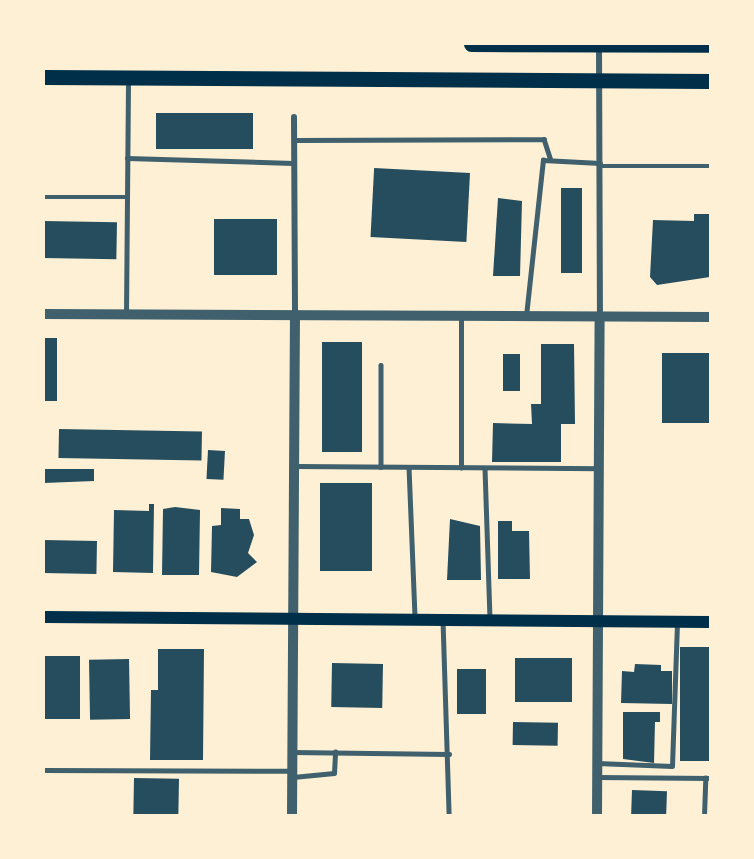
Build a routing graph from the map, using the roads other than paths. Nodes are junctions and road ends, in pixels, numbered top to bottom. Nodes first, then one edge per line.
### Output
1 (471, 44) edge
2 (599, 44) edge
3 (711, 45) edge
4 (44, 77) edge
5 (128, 78) junction
6 (600, 80) junction
7 (711, 81) edge
8 (294, 117) dead end
9 (294, 140) junction
10 (127, 158) junction
11 (551, 160) junction
12 (293, 163) junction
13 (600, 165) junction
14 (711, 166) edge
15 (44, 197) edge
16 (126, 197) junction
17 (44, 314) edge
18 (126, 314) junction
19 (296, 315) junction
20 (461, 316) junction
21 (526, 316) junction
22 (600, 317) junction
23 (711, 317) edge
24 (381, 365) dead end
25 (293, 466) junction
26 (381, 467) junction
27 (409, 467) junction
28 (461, 468) junction
29 (484, 468) junction
30 (599, 468) junction
31 (44, 617) edge
32 (294, 619) junction
33 (415, 620) junction
34 (443, 620) junction
35 (490, 620) junction
36 (598, 621) junction
37 (677, 621) junction
38 (711, 622) edge
39 (292, 752) junction
40 (335, 752) junction
41 (449, 754) junction
42 (597, 763) junction
43 (44, 770) edge
44 (293, 774) junction
45 (597, 777) junction
46 (708, 778) edge
47 (292, 816) edge
48 (448, 816) edge
49 (597, 816) edge
50 (704, 816) edge

1 - 2 main road
2 - 3 main road
2 - 6 street
4 - 5 main road
5 - 6 main road
5 - 10 lane
6 - 7 main road
6 - 13 street
8 - 9 street
9 - 11 lane
9 - 12 street
10 - 12 lane
10 - 16 lane
11 - 13 lane
11 - 21 lane
12 - 19 street
13 - 14 lane
13 - 22 street
15 - 16 lane
16 - 18 lane
17 - 18 street
18 - 19 street
19 - 20 street
19 - 25 street
20 - 21 street
20 - 28 lane
21 - 22 street
22 - 23 street
22 - 30 street
24 - 26 lane
25 - 26 lane
25 - 32 street
26 - 27 lane
27 - 28 lane
27 - 33 lane
28 - 29 lane
29 - 30 lane
29 - 35 lane
30 - 36 street
31 - 32 main road
32 - 33 main road
32 - 39 street
33 - 34 main road
34 - 35 main road
34 - 41 lane
35 - 36 main road
36 - 37 main road
36 - 42 street
37 - 38 main road
37 - 42 lane
39 - 40 lane
39 - 44 street
40 - 41 lane
40 - 44 lane
41 - 48 lane
42 - 45 street
43 - 44 lane
44 - 47 street
45 - 46 lane
45 - 49 street
46 - 50 lane

